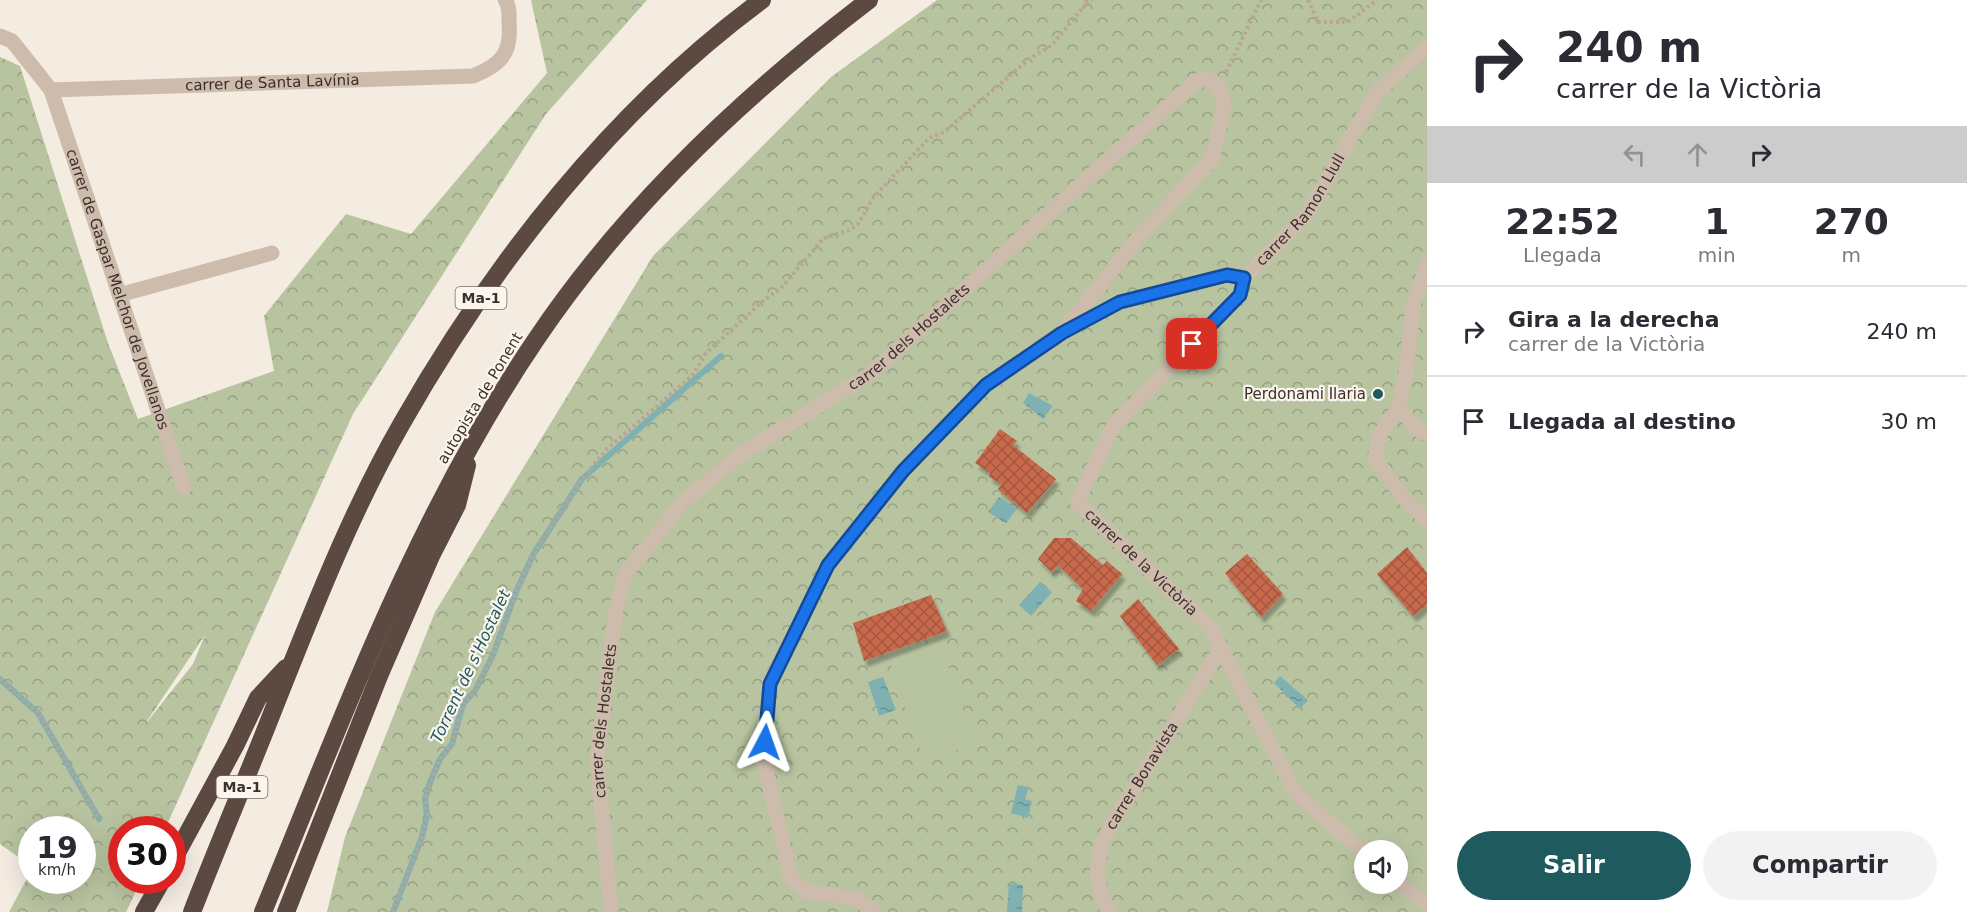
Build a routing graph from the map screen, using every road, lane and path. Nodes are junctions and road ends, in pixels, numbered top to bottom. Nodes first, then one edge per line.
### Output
1 (504, 0) edge
2 (762, 0) edge
3 (869, 0) edge
4 (1092, 0) edge
5 (1261, 0) edge
6 (1308, 0) edge
7 (1377, 0) edge
8 (1086, 2) edge
9 (0, 36) edge
10 (1427, 47) edge
11 (1219, 87) junction
12 (51, 90) junction
13 (272, 253) dead end
14 (1427, 265) edge
15 (1244, 278) junction
16 (119, 295) junction
17 (1062, 333) junction
18 (1398, 407) junction
19 (1427, 434) edge
20 (472, 443) junction
21 (183, 488) dead end
22 (1427, 520) edge
23 (1221, 648) junction
24 (292, 662) junction
25 (0, 679) edge
26 (99, 819) dead end
27 (186, 837) edge
28 (1354, 844) edge
29 (1408, 890) edge
30 (154, 894) edge
31 (1427, 904) edge
32 (144, 912) edge
33 (192, 912) edge
34 (264, 912) edge
35 (286, 912) edge
36 (393, 912) edge
37 (611, 912) edge
38 (874, 912) edge
39 (1110, 912) edge

1 - 12 street, carrer de Santa Lavínia
2 - 24 highway, Ma-1
3 - 20 highway, autopista de Ponent
4 - 8 path
5 - 11 path
6 - 7 path
8 - 36 path
9 - 12 street
10 - 15 street, carrer Ramon Llull
11 - 17 street
11 - 37 street, carrer dels Hostalets
12 - 16 street, carrer de Gaspar Melchor de Jovellanos
13 - 16 street
14 - 18 street
15 - 17 street, carrer Ramon Llull
15 - 23 street, carrer de la Victòria
16 - 21 street, carrer de Gaspar Melchor de Jovellanos
17 - 38 street, carrer Ramon Llull
18 - 19 street
18 - 22 street
20 - 34 highway, autopista de Ponent
20 - 35 highway
23 - 28 street, carrer de la Victòria
23 - 39 street, carrer Bonavista
24 - 27 highway
24 - 33 highway, Ma-1
25 - 26 path
29 - 31 street
30 - 32 highway

